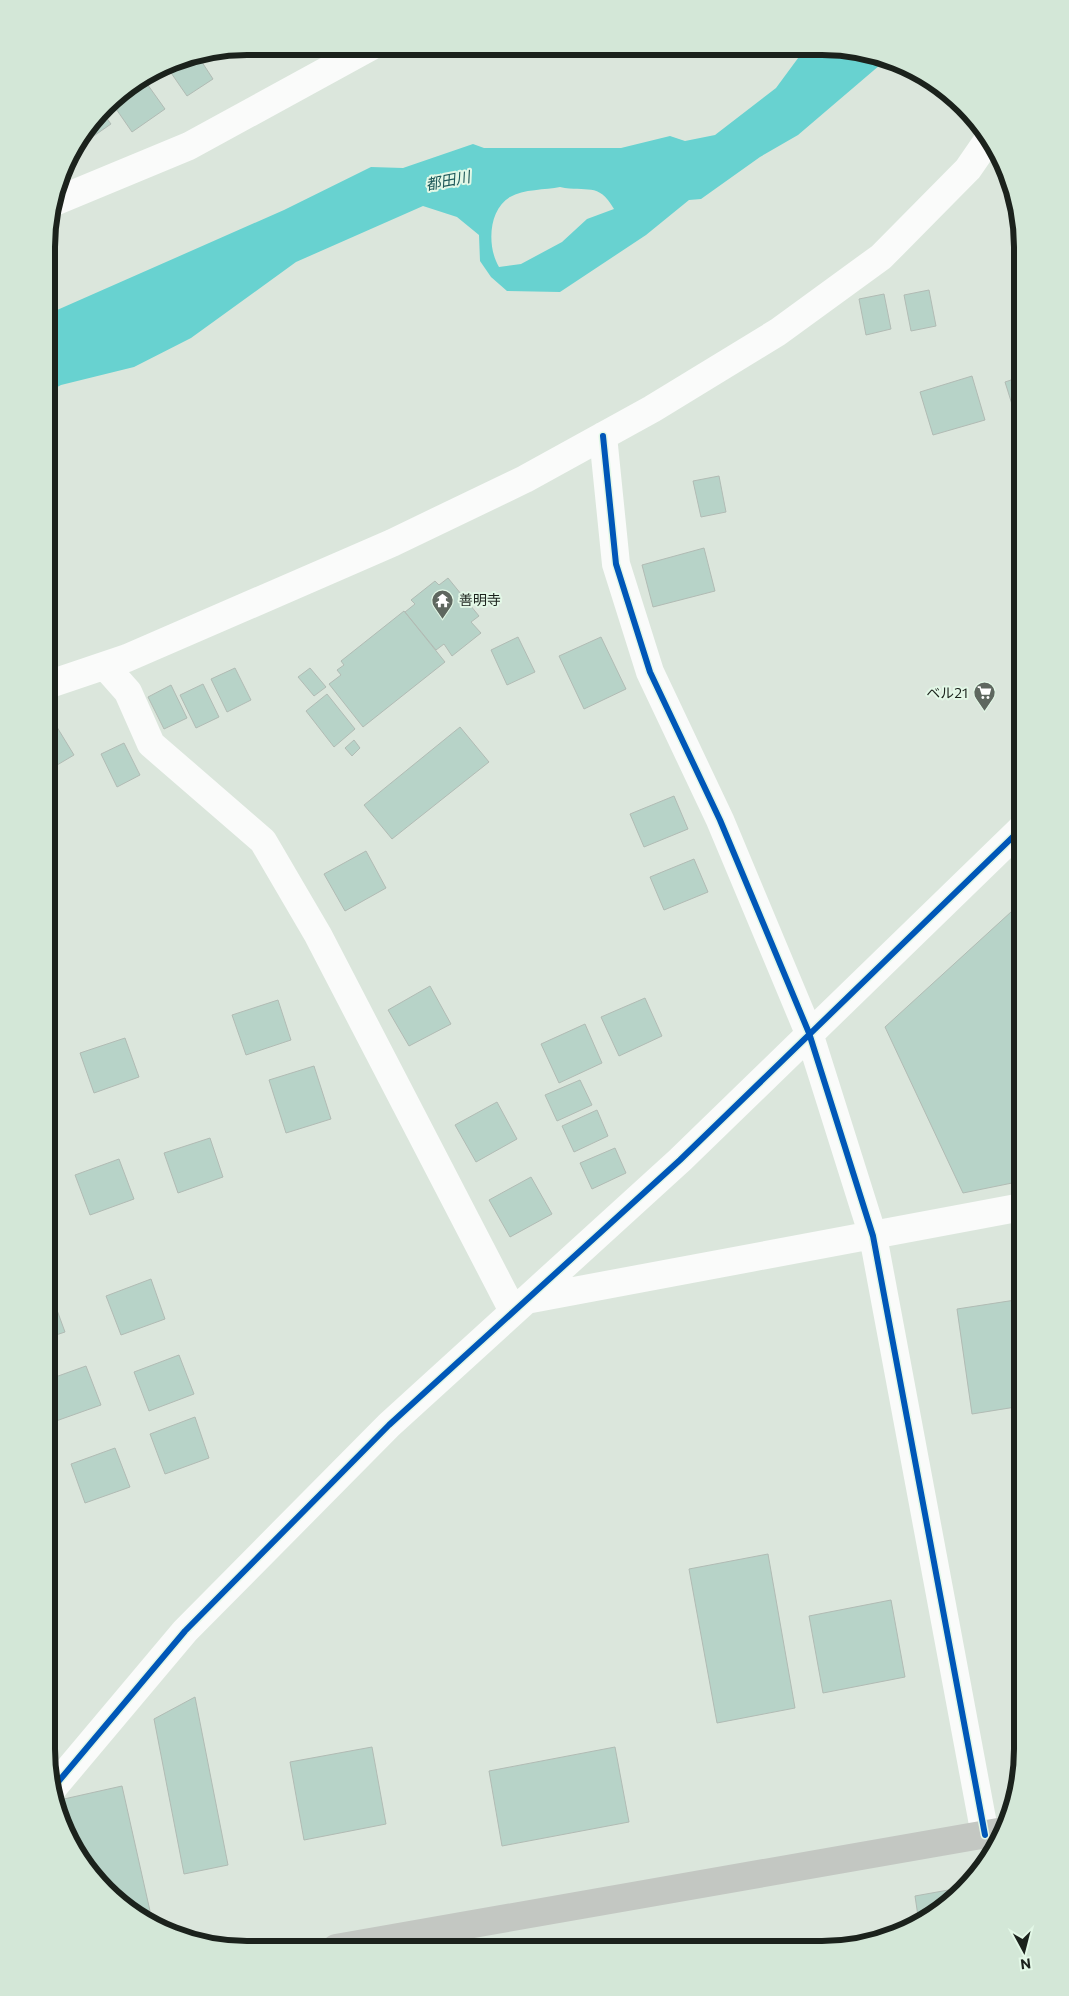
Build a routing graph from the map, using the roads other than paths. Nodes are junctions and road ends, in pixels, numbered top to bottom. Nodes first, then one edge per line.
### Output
1 (355, 55) edge
2 (985, 145) edge
3 (62, 199) edge
4 (603, 436) junction
5 (105, 666) junction
6 (55, 682) edge
7 (1014, 836) edge
8 (809, 1034) junction
9 (1014, 1209) edge
10 (873, 1236) junction
11 (520, 1306) junction
12 (58, 1782) edge
13 (995, 1833) edge
14 (376, 1941) edge

1 - 3 street
2 - 4 street
4 - 5 street
4 - 8 street
5 - 6 street
5 - 11 street
7 - 8 street
8 - 10 street
8 - 11 street
9 - 10 street
10 - 11 street
10 - 13 street
11 - 12 street
13 - 14 street

